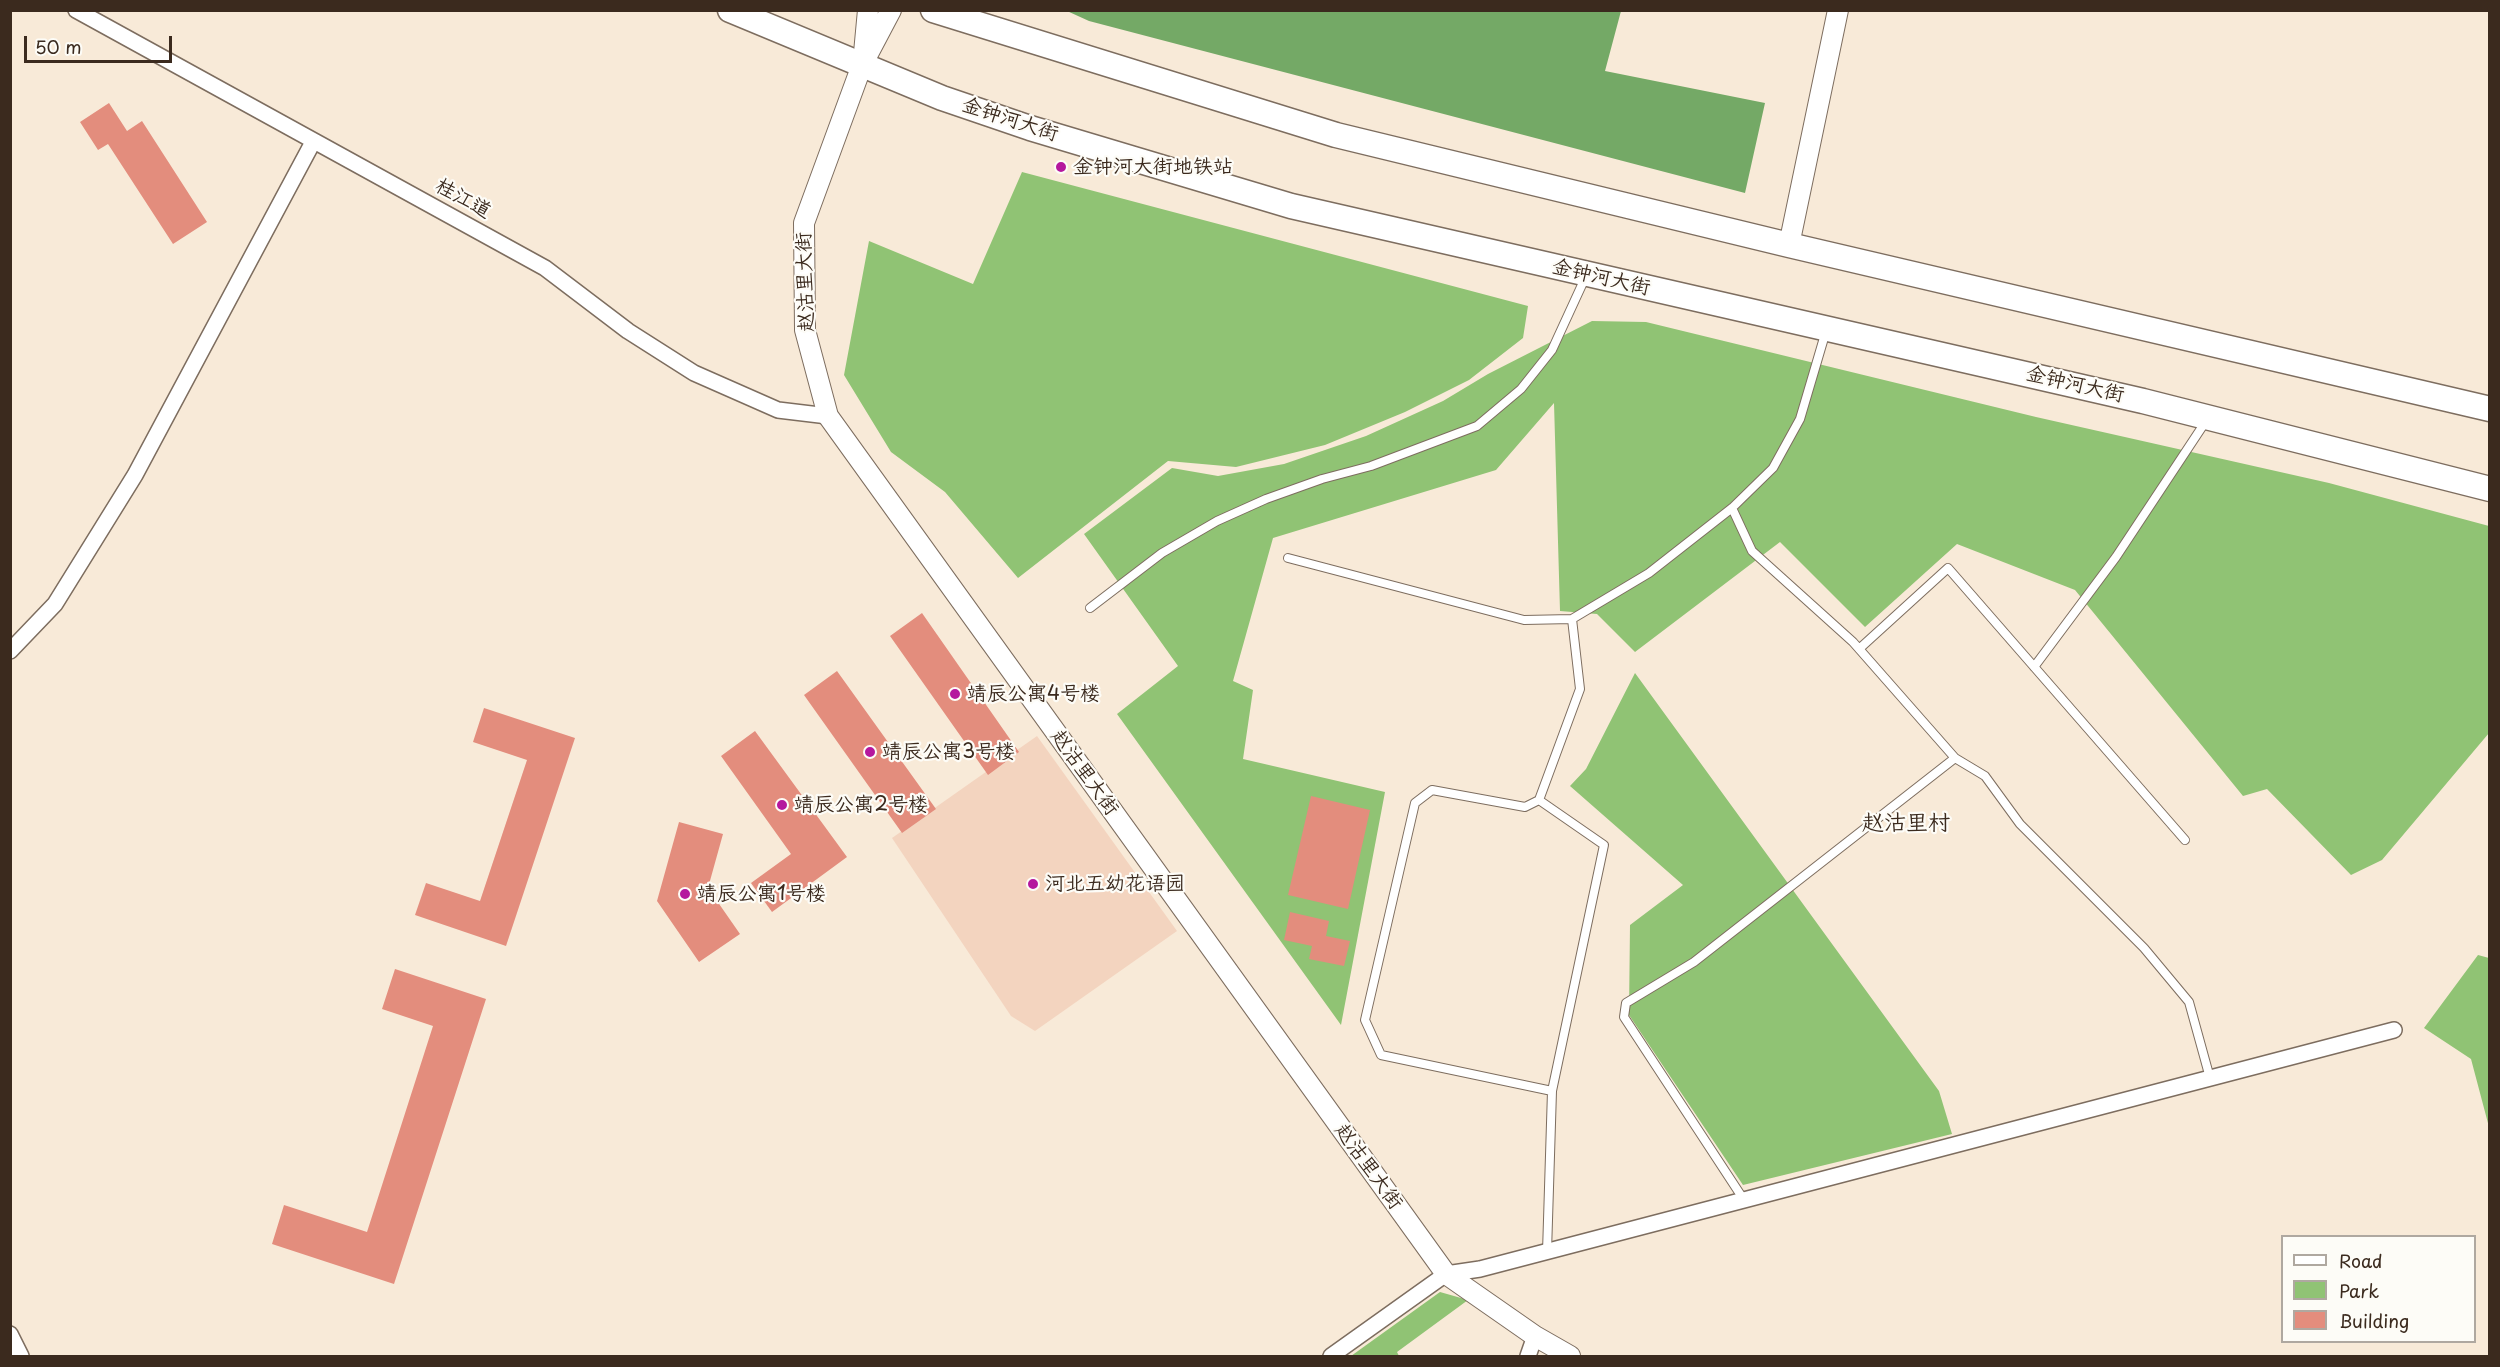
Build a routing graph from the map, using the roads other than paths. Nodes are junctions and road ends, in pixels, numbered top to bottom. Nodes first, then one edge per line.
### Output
1 (75, 10) edge
2 (730, 10) edge
3 (868, 10) edge
4 (891, 10) edge
5 (933, 10) edge
6 (1838, 10) edge
7 (862, 65) junction
8 (313, 142) junction
9 (1789, 245) junction
10 (1586, 274) junction
11 (1827, 329) junction
12 (2490, 409) edge
13 (828, 416) junction
14 (2209, 417) junction
15 (2490, 489) edge
16 (1732, 508) junction
17 (1288, 558) dead end
18 (1090, 608) dead end
19 (1572, 618) junction
20 (1859, 648) junction
21 (10, 651) edge
22 (2034, 667) junction
23 (1955, 758) junction
24 (1539, 800) junction
25 (2185, 840) dead end
26 (2394, 1030) dead end
27 (2210, 1078) junction
28 (1552, 1091) junction
29 (1744, 1200) junction
30 (1547, 1252) junction
31 (1446, 1274) junction
32 (10, 1334) edge
33 (1535, 1336) junction
34 (21, 1356) edge
35 (1331, 1356) edge
36 (1528, 1356) edge
37 (1570, 1356) edge

1 - 8 street, 桂江道
2 - 7 main road, 金钟河大街
3 - 7 street
4 - 7 street
5 - 9 main road
6 - 9 street
7 - 10 main road, 金钟河大街
7 - 13 street, 赵沽里大街
8 - 13 street, 桂江道
8 - 21 street
9 - 12 main road
10 - 11 main road, 金钟河大街
10 - 18 lane
11 - 14 main road, 金钟河大街
11 - 16 lane
13 - 31 street, 赵沽里大街
14 - 15 main road, 金钟河大街
14 - 22 lane
16 - 19 lane
16 - 20 lane
17 - 19 lane
19 - 24 lane
20 - 22 lane
20 - 23 lane
22 - 25 lane
23 - 27 lane
23 - 29 lane
24 - 28 lane
24 - 28 lane
26 - 27 street
27 - 29 street
28 - 30 lane
29 - 30 street
30 - 31 street
31 - 33 street, 赵沽里大街
31 - 35 street
32 - 34 street
33 - 36 street
33 - 37 street, 赵沽里大街

